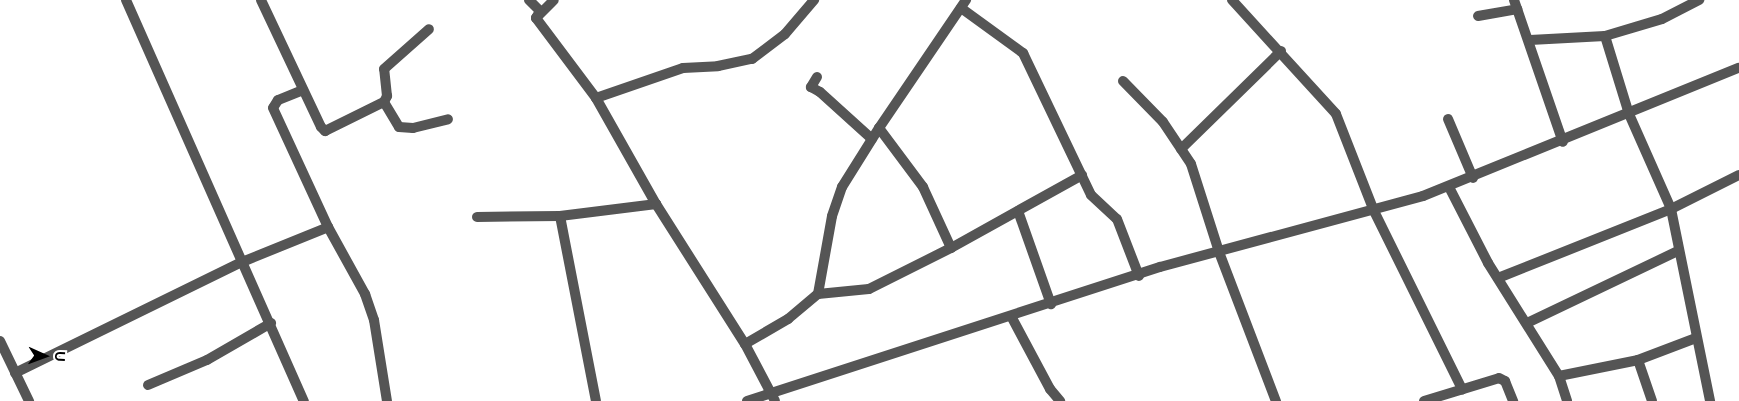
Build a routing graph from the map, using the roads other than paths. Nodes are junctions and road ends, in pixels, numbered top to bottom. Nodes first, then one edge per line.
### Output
1 (126, 0) edge
2 (261, 0) edge
3 (529, 0) edge
4 (554, 0) edge
5 (814, 0) edge
6 (1232, 0) edge
7 (1699, 0) edge
8 (964, 4) edge
9 (1515, 4) edge
10 (1478, 16) dead end
11 (536, 18) junction
12 (429, 29) dead end
13 (1605, 36) junction
14 (1530, 40) junction
15 (1281, 51) junction
16 (1739, 68) edge
17 (817, 77) dead end
18 (1123, 81) dead end
19 (303, 90) junction
20 (596, 98) junction
21 (384, 102) junction
22 (1629, 114) junction
23 (1448, 119) dead end
24 (448, 120) dead end
25 (878, 128) junction
26 (872, 139) junction
27 (1563, 142) junction
28 (1181, 149) junction
29 (1082, 174) junction
30 (1739, 175) edge
31 (1473, 178) junction
32 (1449, 187) junction
33 (656, 204) junction
34 (1671, 209) junction
35 (1018, 211) junction
36 (1374, 211) junction
37 (560, 216) junction
38 (477, 217) dead end
39 (328, 227) junction
40 (951, 248) junction
41 (1678, 251) junction
42 (1219, 252) junction
43 (242, 262) junction
44 (1139, 276) junction
45 (1498, 278) junction
46 (818, 294) junction
47 (1051, 304) junction
48 (1011, 316) junction
49 (271, 323) junction
50 (1527, 324) junction
51 (1696, 338) junction
52 (0, 341) edge
53 (745, 344) junction
54 (1638, 360) junction
55 (15, 373) junction
56 (1559, 376) junction
57 (148, 385) dead end
58 (1462, 389) junction
59 (773, 398) edge
60 (29, 401) edge
61 (304, 401) edge
62 (387, 401) edge
63 (596, 401) edge
64 (747, 401) edge
65 (1060, 401) edge
66 (1276, 401) edge
67 (1424, 401) edge
68 (1513, 401) edge
69 (1567, 401) edge
70 (1652, 401) edge
71 (1710, 401) edge

1 - 43 street
2 - 19 street
3 - 11 street
4 - 11 street
5 - 20 street
6 - 15 street
7 - 13 street
8 - 25 street
8 - 29 street
9 - 10 street
9 - 14 street
11 - 20 street
12 - 21 street
13 - 14 street
13 - 22 street
14 - 27 street
15 - 28 street
15 - 36 street
16 - 22 street
17 - 26 street
18 - 28 street
19 - 21 street
19 - 39 street
20 - 33 street
21 - 24 street
22 - 27 street
22 - 34 street
23 - 31 street
25 - 26 street
25 - 40 street
26 - 46 street
27 - 31 street
28 - 42 street
29 - 35 street
29 - 44 street
30 - 34 street
31 - 32 street
32 - 36 street
32 - 45 street
33 - 37 street
33 - 53 street
34 - 41 street
34 - 45 street
35 - 40 street
35 - 47 street
36 - 42 street
36 - 58 street
37 - 38 street
37 - 63 street
39 - 43 street
39 - 62 street
40 - 46 street
41 - 50 street
41 - 51 street
42 - 44 street
42 - 66 street
43 - 49 street
43 - 55 street
44 - 47 street
45 - 50 street
46 - 53 street
47 - 48 street
48 - 59 street
48 - 65 street
49 - 57 street
49 - 61 street
50 - 56 street
51 - 54 street
51 - 71 street
52 - 55 street
53 - 59 street
54 - 56 street
54 - 70 street
55 - 60 street
56 - 69 street
58 - 67 street
58 - 68 street
59 - 64 street

